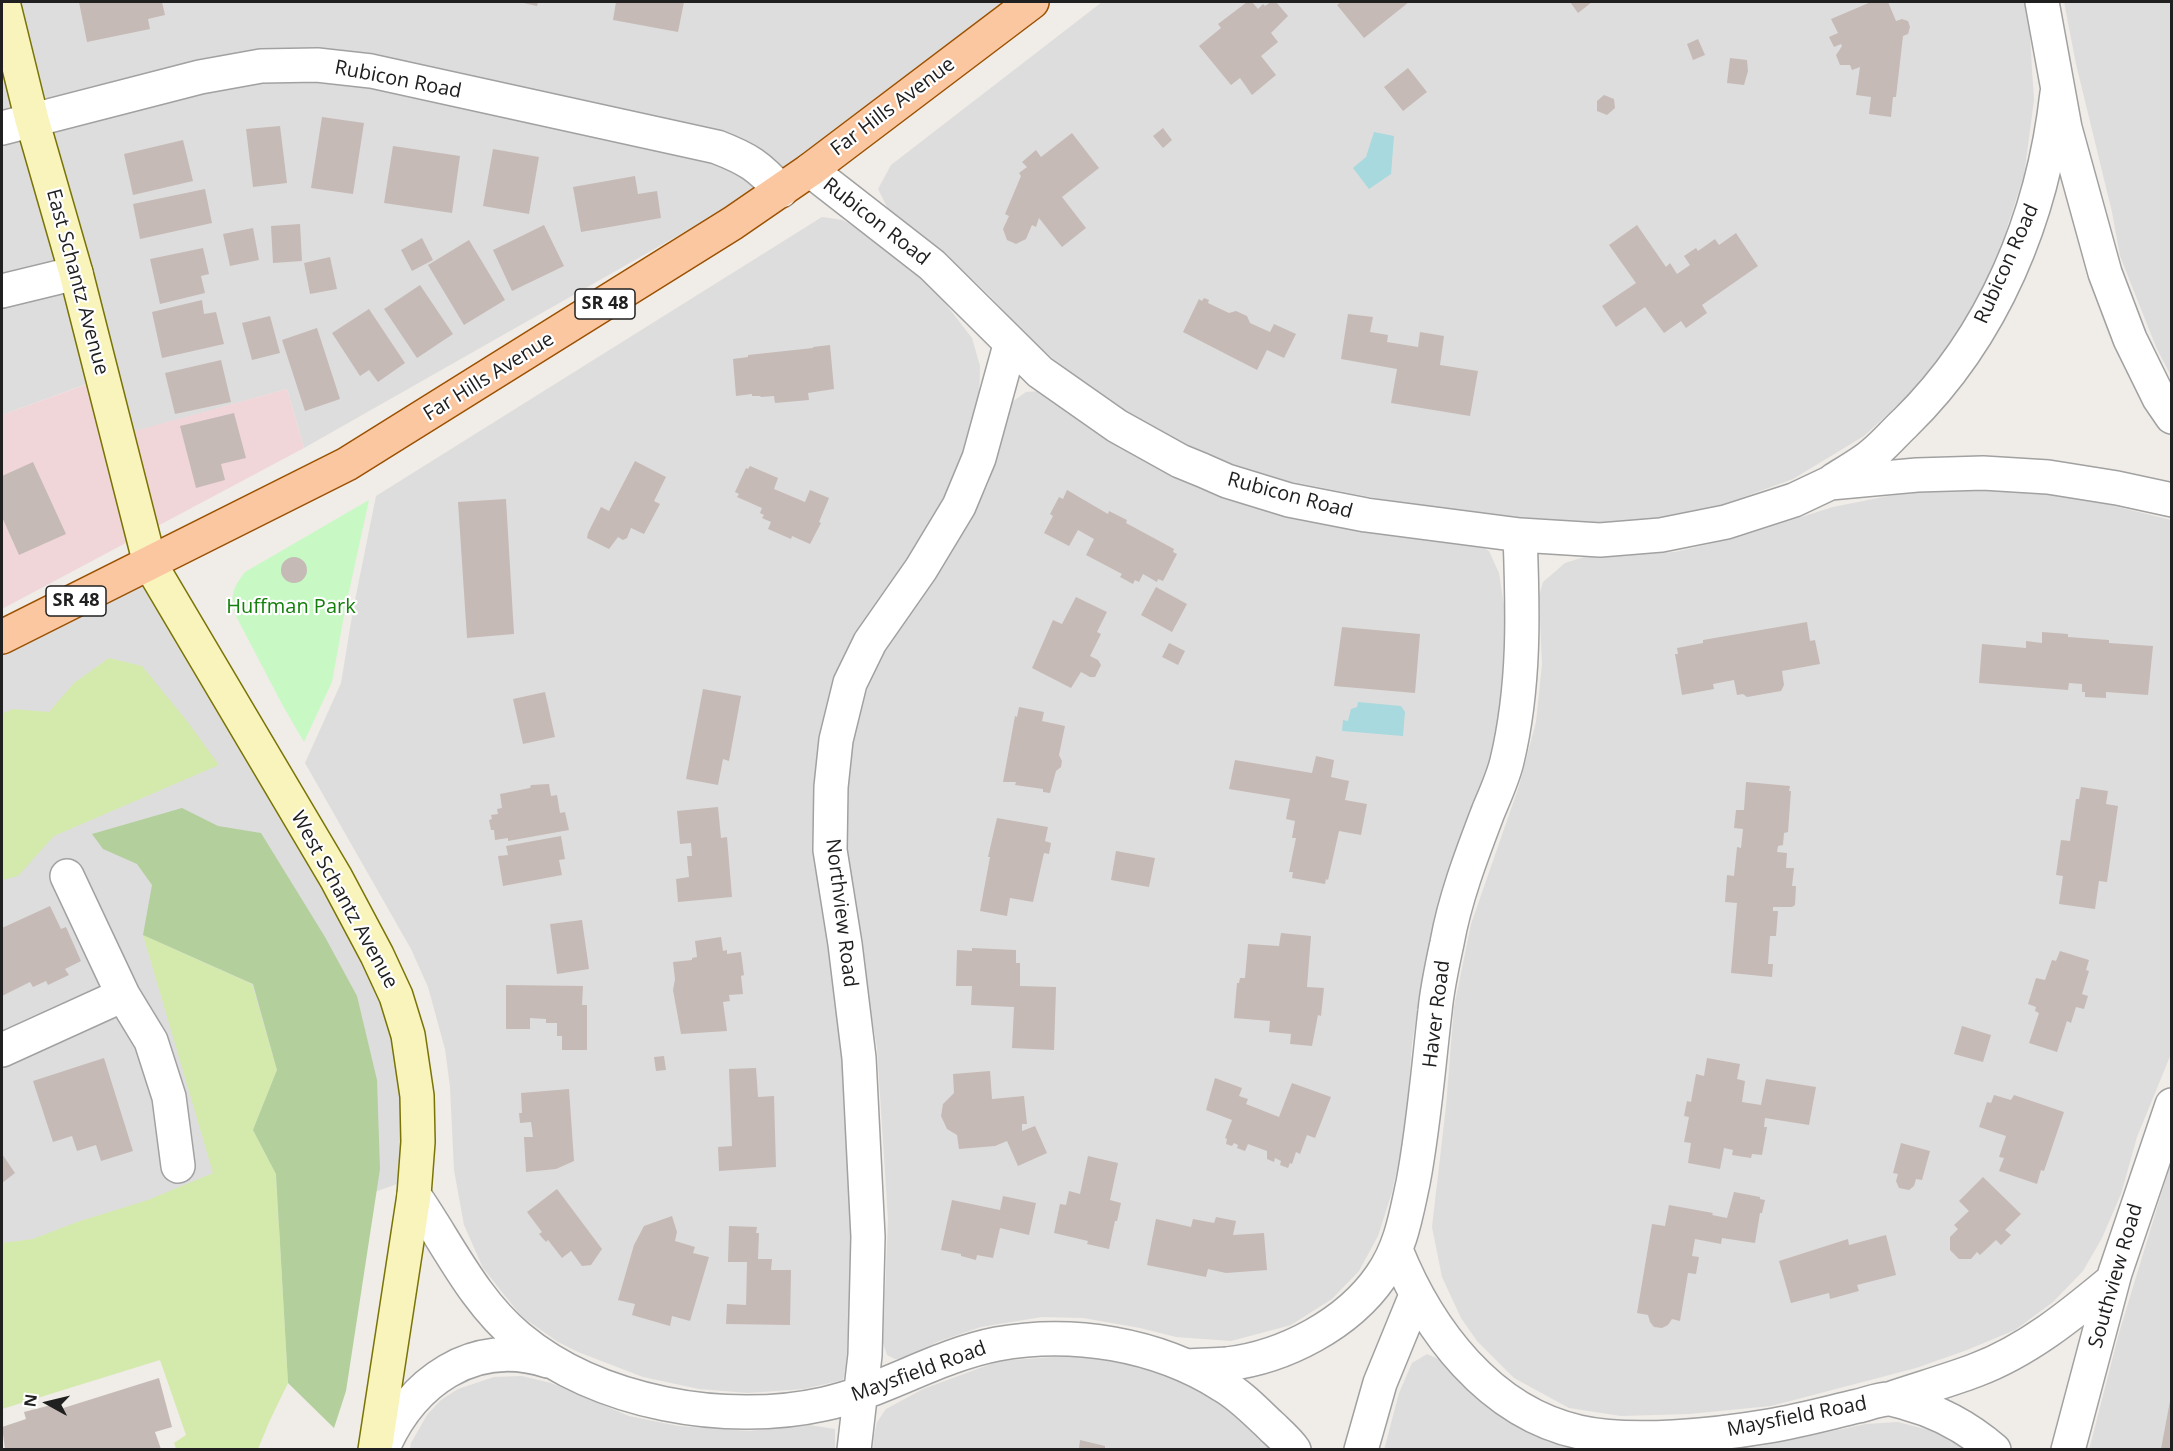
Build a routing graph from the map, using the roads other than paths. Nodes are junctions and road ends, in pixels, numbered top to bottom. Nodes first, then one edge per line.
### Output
1 (3, 2) edge
2 (1032, 2) edge
3 (2042, 2) edge
4 (2057, 93) junction
5 (17, 124) edge
6 (810, 170) junction
7 (781, 191) junction
8 (76, 273) junction
9 (2, 291) edge
10 (1010, 345) junction
11 (2172, 417) edge
12 (1830, 483) junction
13 (2172, 500) edge
14 (1520, 535) junction
15 (150, 564) junction
16 (2, 637) edge
17 (67, 876) dead end
18 (123, 995) junction
19 (2, 1050) edge
20 (2172, 1105) edge
21 (178, 1166) dead end
22 (414, 1195) junction
23 (1396, 1250) junction
24 (2113, 1280) junction
25 (1416, 1295) junction
26 (555, 1363) junction
27 (1188, 1366) junction
28 (860, 1395) junction
29 (1888, 1399) junction
30 (375, 1449) edge
31 (382, 1449) edge
32 (854, 1449) edge
33 (1294, 1449) edge
34 (1361, 1449) edge
35 (1994, 1449) edge
36 (2068, 1449) edge

1 - 5 main road, East Schantz Avenue
2 - 6 main road, Far Hills Avenue / SR 48
3 - 4 street
4 - 11 street
4 - 12 street, Rubicon Road
5 - 7 street, Rubicon Road
5 - 8 main road, East Schantz Avenue
6 - 7 main road, Far Hills Avenue / SR 48
6 - 10 street, Rubicon Road
7 - 15 main road, Far Hills Avenue / SR 48
8 - 9 street
8 - 15 main road, East Schantz Avenue
10 - 14 street, Rubicon Road
10 - 28 street, Northview Road
12 - 13 street, Rubicon Road
12 - 14 street, Rubicon Road
14 - 23 street, Haver Road
15 - 16 main road, Far Hills Avenue / SR 48
15 - 22 main road, West Schantz Avenue
17 - 18 street
18 - 19 street
18 - 21 street
20 - 24 street, Southview Road
22 - 26 street, Maysfield Road
22 - 30 main road, West Schantz Avenue
23 - 25 street, Maysfield Road
23 - 27 street, Haver Road
24 - 29 street, Maysfield Road
24 - 36 street, Southview Road
25 - 29 street, Maysfield Road
25 - 34 street
26 - 28 street, Maysfield Road
26 - 31 street, Maysfield Road
27 - 28 street, Maysfield Road
27 - 33 street, Maysfield Road
28 - 32 street, Northview Road
29 - 35 street, Maysfield Road

